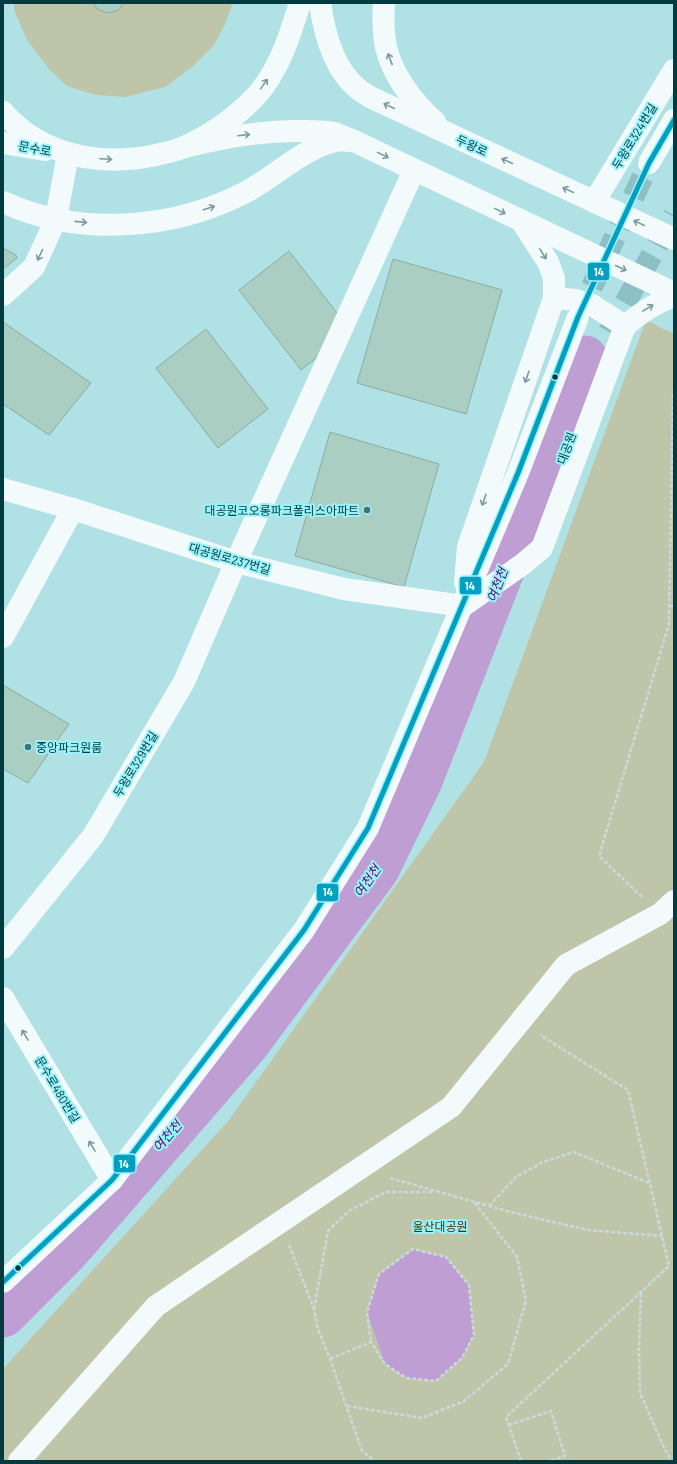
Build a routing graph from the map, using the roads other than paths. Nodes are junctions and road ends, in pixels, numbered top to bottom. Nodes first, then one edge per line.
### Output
1 (320, 3) edge
2 (384, 3) edge
3 (299, 9) edge
4 (674, 70) edge
5 (3, 112) edge
6 (674, 120) edge
7 (448, 133) junction
8 (354, 141) junction
9 (3, 143) edge
10 (178, 149) junction
11 (68, 154) junction
12 (649, 164) tunnel mouth
13 (414, 170) junction
14 (3, 202) edge
15 (594, 202) junction
16 (56, 219) junction
17 (522, 222) junction
18 (674, 239) edge
19 (3, 294) edge
20 (674, 294) edge
21 (554, 298) junction
22 (578, 317) tunnel mouth
23 (617, 329) junction
24 (3, 489) edge
25 (73, 509) junction
26 (236, 562) junction
27 (463, 606) junction
28 (3, 636) edge
29 (667, 908) edge
30 (3, 948) edge
31 (3, 998) edge
32 (112, 1180) junction
33 (3, 1282) edge
34 (19, 1461) edge

7 -> 1 street, 두왕로
7 -> 2 street
10 -> 3 street
4 - 15 street, 두왕로324번길
5 - 11 street
6 - 12 street
15 -> 7 street, 두왕로
10 -> 8 street
8 -> 13 street
16 -> 8 street
9 - 11 street, 문수로
11 -> 10 street
11 - 16 street
13 -> 17 street
13 - 26 street, 두왕로329번길
14 - 16 street
18 -> 15 street, 두왕로
16 -> 19 street
17 -> 20 street
17 -> 21 street
23 -> 20 street
21 - 23 street
21 -> 27 street
22 - 27 street
23 - 27 street
24 - 25 street, 대공원로237번길
25 - 26 street, 대공원로237번길
25 - 28 street
26 - 27 street, 대공원로237번길
26 - 30 street, 두왕로329번길
27 - 32 street
29 - 34 street
32 -> 31 street, 문수로480번길
32 - 33 street

